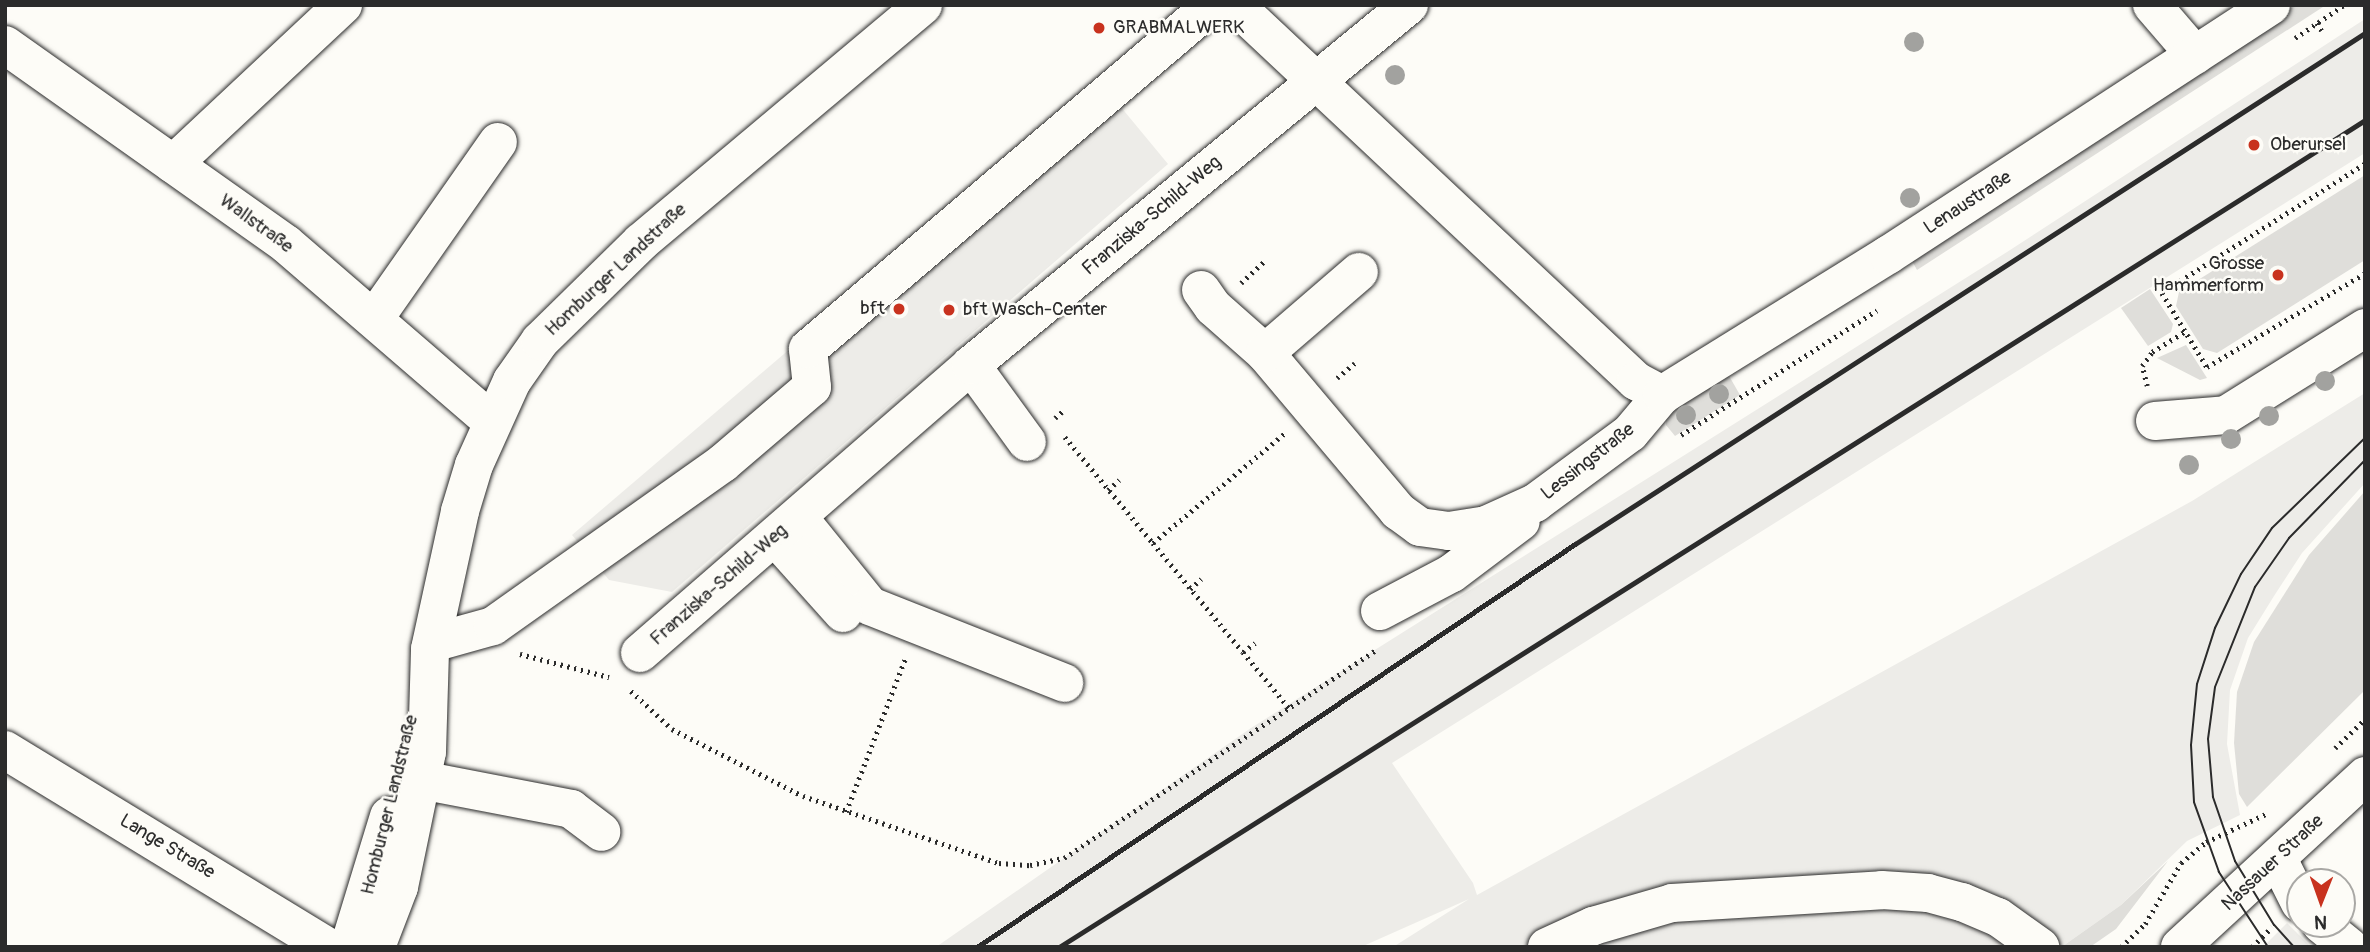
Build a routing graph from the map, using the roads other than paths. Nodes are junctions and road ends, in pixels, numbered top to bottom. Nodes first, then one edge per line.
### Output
1 (343, 5) edge
2 (923, 5) edge
3 (1212, 5) edge
4 (1235, 5) edge
5 (1409, 5) edge
6 (2152, 5) edge
7 (2271, 5) edge
8 (5, 44) edge
9 (2195, 55) junction
10 (1316, 81) junction
11 (498, 142) dead end
12 (173, 164) junction
13 (1359, 272) dead end
14 (1201, 290) dead end
15 (374, 319) junction
16 (2365, 328) edge
17 (1265, 353) junction
18 (971, 365) junction
19 (1662, 395) junction
20 (2155, 421) dead end
21 (492, 422) junction
22 (1027, 442) dead end
23 (1535, 503) junction
24 (787, 527) junction
25 (1380, 611) dead end
26 (843, 613) dead end
27 (430, 652) junction
28 (640, 653) dead end
29 (1064, 683) dead end
30 (12, 767) edge
31 (2365, 776) edge
32 (421, 780) junction
33 (601, 832) dead end
34 (2278, 859) junction
35 (2286, 875) edge
36 (328, 947) edge
37 (349, 947) edge
38 (376, 947) edge
39 (1547, 947) edge
40 (2040, 947) edge
41 (2180, 947) edge

1 - 12 street
2 - 21 street, Homburger Landstraße
3 - 27 street
4 - 10 street
5 - 10 street, Franziska-Schild-Weg
6 - 9 street
7 - 9 street, Lenaustraße
8 - 12 street, Wallstraße
9 - 19 street, Lenaustraße
10 - 18 street, Franziska-Schild-Weg
10 - 19 street
11 - 15 street
12 - 15 street, Wallstraße
13 - 17 street
14 - 17 street, Lessingstraße
15 - 21 street, Wallstraße
16 - 20 street
17 - 23 street, Lessingstraße
18 - 22 street
18 - 24 street, Franziska-Schild-Weg
19 - 23 street, Lessingstraße
21 - 27 street, Homburger Landstraße
23 - 25 street
24 - 26 street
24 - 28 street, Franziska-Schild-Weg
24 - 29 street, Franziska-Schild-Weg
27 - 32 street, Homburger Landstraße
27 - 37 street, Homburger Landstraße
30 - 36 street, Lange Straße
31 - 34 street, Nassauer Straße
32 - 33 street
32 - 38 street, Homburger Landstraße
34 - 35 street
34 - 41 street, Nassauer Straße
39 - 40 street

